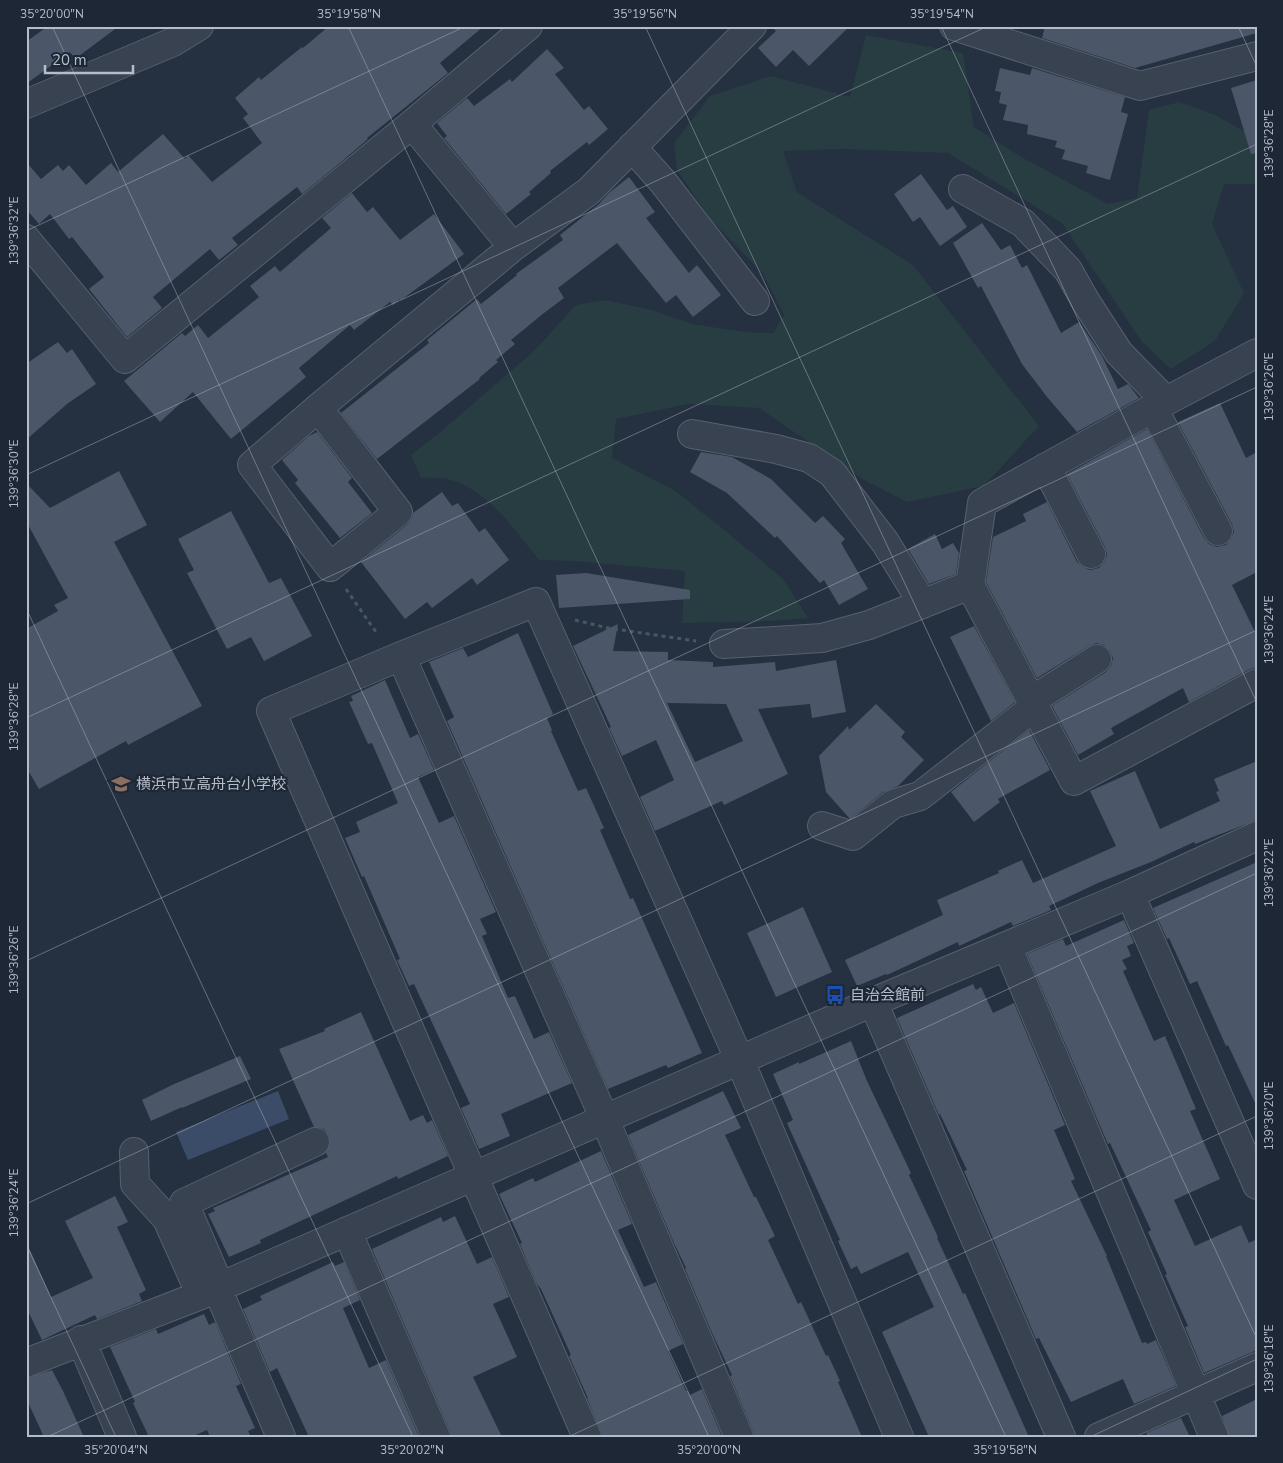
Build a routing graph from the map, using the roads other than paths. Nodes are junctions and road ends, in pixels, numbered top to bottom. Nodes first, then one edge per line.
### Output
1 (199, 26) edge
2 (528, 26) edge
3 (752, 26) edge
4 (954, 26) edge
5 (1257, 56) edge
6 (26, 104) edge
7 (412, 124) junction
8 (632, 147) junction
9 (962, 189) dead end
10 (26, 239) edge
11 (513, 247) junction
12 (755, 300) dead end
13 (1255, 359) edge
14 (1160, 405) junction
15 (318, 408) junction
16 (692, 434) dead end
17 (1046, 467) junction
18 (1218, 531) dead end
19 (1091, 554) dead end
20 (970, 585) junction
21 (923, 604) junction
22 (724, 644) road end
23 (401, 656) junction
24 (1097, 660) dead end
25 (1257, 683) edge
26 (1033, 704) junction
27 (822, 826) dead end
28 (1257, 836) edge
29 (1130, 894) junction
30 (1007, 946) junction
31 (873, 1002) junction
32 (740, 1062) junction
33 (605, 1120) junction
34 (315, 1142) dead end
35 (134, 1152) dead end
36 (475, 1177) junction
37 (1257, 1186) edge
38 (347, 1231) junction
39 (212, 1290) junction
40 (81, 1340) junction
41 (26, 1363) edge
42 (1257, 1367) edge
43 (1195, 1393) junction
44 (122, 1437) edge
45 (281, 1437) edge
46 (436, 1437) edge
47 (587, 1437) edge
48 (740, 1437) edge
49 (899, 1437) edge
50 (1061, 1437) edge
51 (1099, 1437) edge
52 (1214, 1437) edge

1 - 6 street
2 - 7 street
3 - 8 street
4 - 5 street
7 - 10 street
7 - 11 street
8 - 11 street
8 - 12 street
9 - 14 street
11 - 15 street
13 - 14 street
14 - 17 street
14 - 18 street
15 - 15 street
16 - 21 street
17 - 19 street
17 - 20 street
20 - 21 street
20 - 26 street
21 - 22 street
23 - 32 street
23 - 33 street
23 - 36 street
24 - 26 street
25 - 26 street
26 - 27 street
28 - 29 street
29 - 30 street
29 - 37 street
30 - 31 street
30 - 43 street
31 - 32 street
31 - 50 street
32 - 33 street
32 - 49 street
33 - 36 street
33 - 48 street
34 - 39 street
35 - 39 street
36 - 38 street
36 - 47 street
38 - 39 street
38 - 46 street
39 - 40 street
39 - 45 street
40 - 41 street
40 - 44 street
42 - 43 street
43 - 51 street
43 - 52 street

